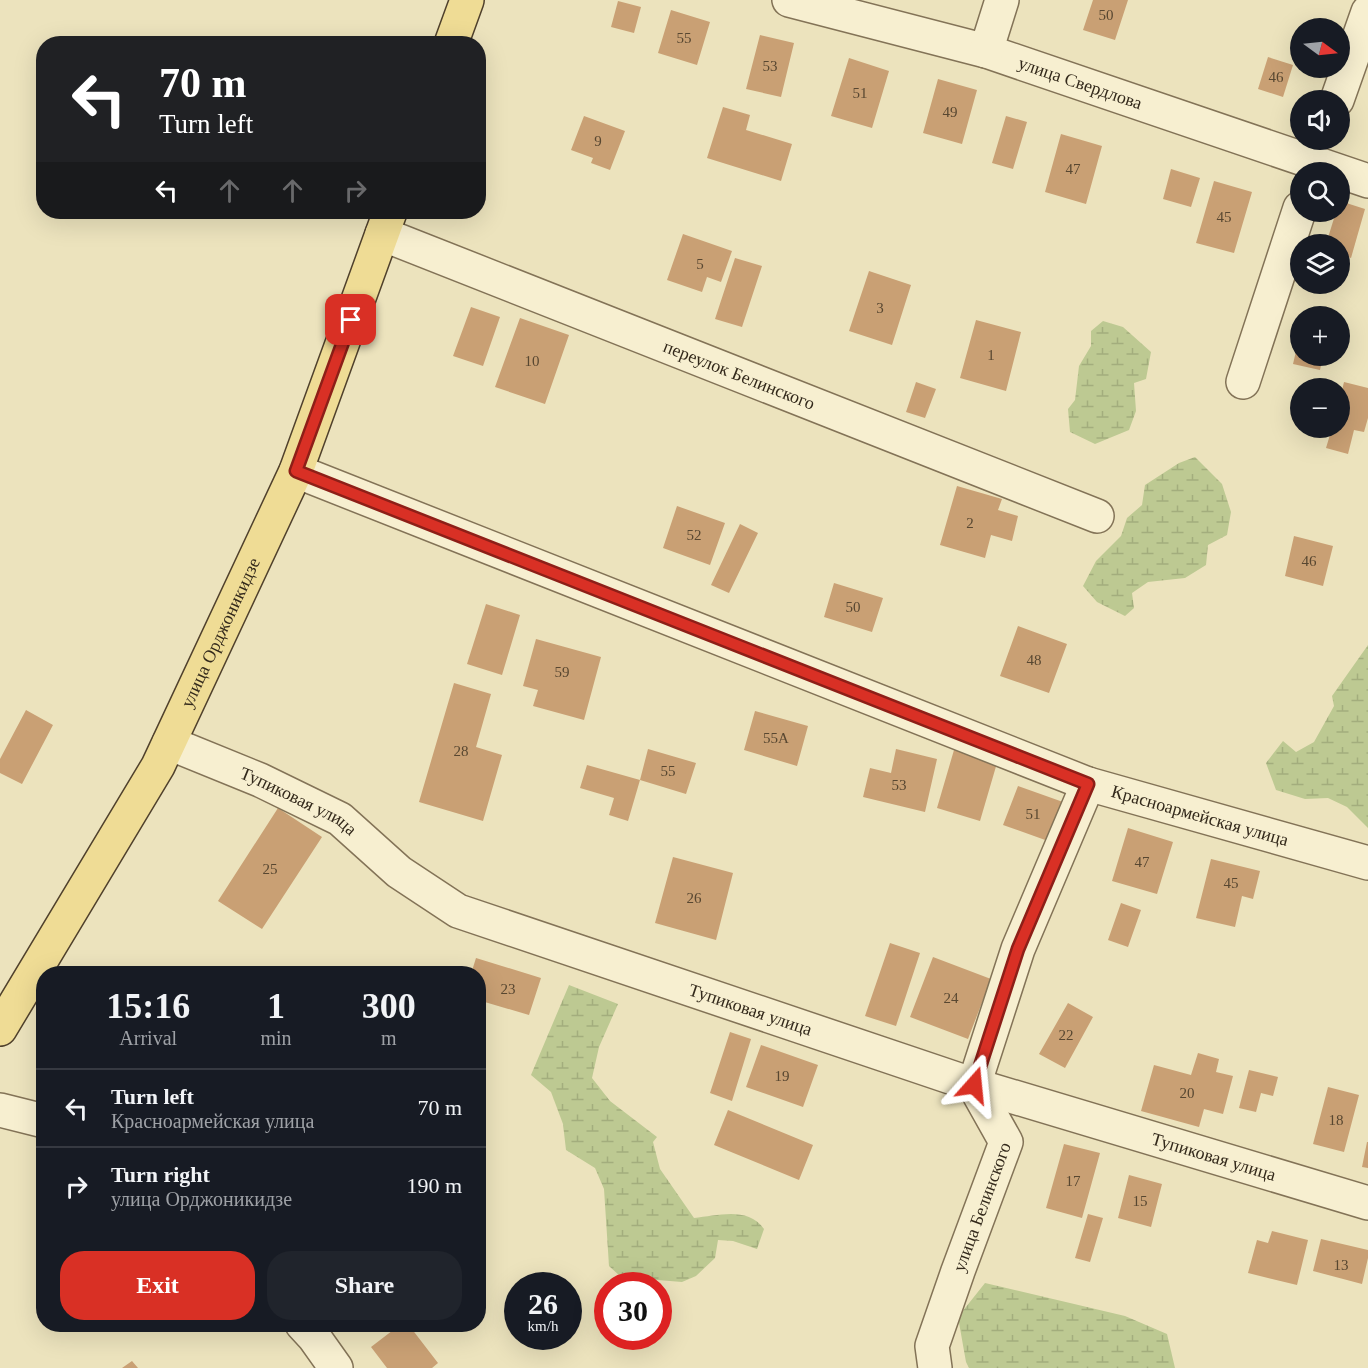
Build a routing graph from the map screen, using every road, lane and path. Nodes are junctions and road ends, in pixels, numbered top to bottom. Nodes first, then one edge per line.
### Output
1 (467, 0) edge
2 (789, 0) edge
3 (1002, 0) edge
4 (1368, 12) edge
5 (454, 36) edge
6 (986, 51) junction
7 (1341, 90) edge
8 (1317, 158) edge
9 (1368, 181) edge
10 (1295, 222) edge
11 (386, 223) edge
12 (1242, 382) dead end
13 (296, 471) junction
14 (1097, 516) dead end
15 (169, 743) junction
16 (1088, 784) junction
17 (1368, 863) edge
18 (38, 966) edge
19 (36, 969) edge
20 (0, 1029) edge
21 (974, 1085) junction
22 (0, 1110) edge
23 (36, 1119) edge
24 (1368, 1203) edge
25 (309, 1332) edge
26 (336, 1368) edge
27 (935, 1368) edge

1 - 5 main road
2 - 6 street, улица Свердлова
3 - 6 street
4 - 7 street
6 - 8 street, улица Свердлова
8 - 9 street, улица Свердлова
10 - 12 street
11 - 13 main road, улица Орджоникидзе
11 - 14 street, переулок Белинского
13 - 15 main road, улица Орджоникидзе
13 - 16 street, Красноармейская улица
15 - 18 main road, улица Орджоникидзе
15 - 21 street, Тупиковая улица
16 - 17 street, Красноармейская улица
16 - 21 street
19 - 20 main road, улица Орджоникидзе
21 - 24 street, Тупиковая улица
21 - 27 street, улица Белинского
22 - 23 street
25 - 26 street

